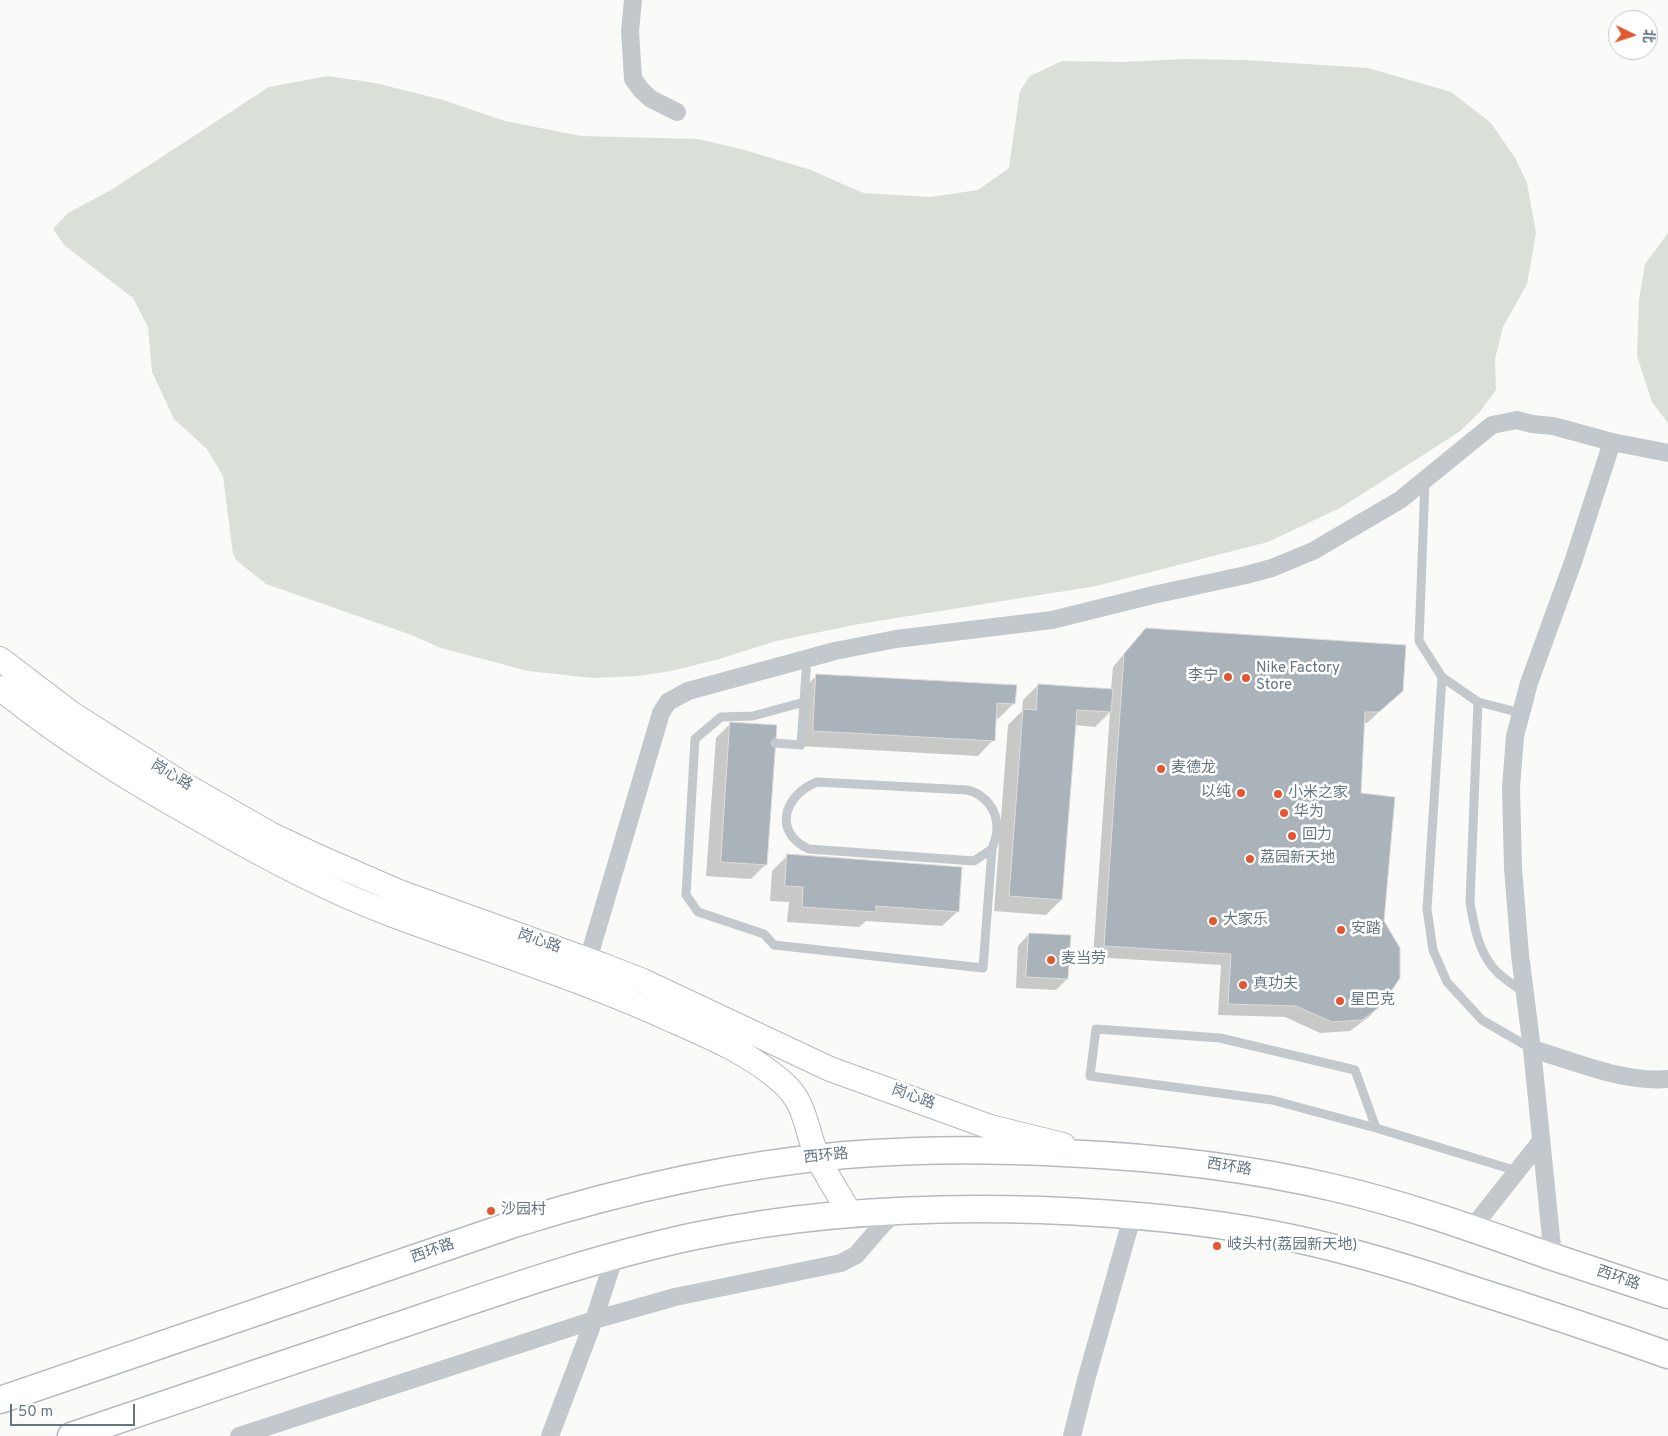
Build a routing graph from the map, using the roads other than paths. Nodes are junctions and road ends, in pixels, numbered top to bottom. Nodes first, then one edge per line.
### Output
1 (633, 0) edge
2 (676, 112) dead end
3 (1612, 442) junction
4 (1668, 453) edge
5 (1425, 480) junction
6 (807, 658) junction
7 (0, 659) edge
8 (1442, 677) junction
9 (0, 688) edge
10 (804, 702) junction
11 (1478, 702) junction
12 (1521, 713) junction
13 (775, 743) dead end
14 (992, 849) junction
15 (588, 960) junction
16 (1525, 994) junction
17 (1532, 1049) junction
18 (1668, 1079) edge
19 (1376, 1128) junction
20 (1541, 1141) junction
21 (1112, 1155) junction
22 (818, 1158) junction
23 (1517, 1171) junction
24 (900, 1210) junction
25 (850, 1214) junction
26 (1133, 1214) junction
27 (1472, 1228) junction
28 (615, 1255) junction
29 (1553, 1257) junction
30 (1668, 1295) edge
31 (594, 1320) junction
32 (1668, 1354) edge
33 (0, 1400) edge
34 (71, 1436) edge
35 (239, 1436) edge
36 (550, 1436) edge
37 (1072, 1436) edge

1 - 2 street
3 - 4 street
3 - 5 street
3 - 12 street
5 - 6 street
5 - 8 lane
6 - 10 lane
6 - 15 street
7 - 15 street, 岗心路
8 - 11 lane
8 - 17 lane
9 - 22 street, 岗心路
10 - 13 lane
10 - 14 lane
11 - 12 lane
11 - 16 lane
12 - 16 street
14 - 14 lane
15 - 21 street, 岗心路
16 - 17 street
17 - 18 street
17 - 20 street
19 - 19 lane
19 - 23 lane
20 - 23 street
20 - 29 street
21 - 22 main road, 西环路
21 - 27 main road, 西环路
22 - 25 street, 岗心路
22 - 33 main road, 西环路
23 - 27 street
24 - 25 main road
24 - 26 main road
24 - 31 street
25 - 28 main road
26 - 32 main road
26 - 37 street
27 - 29 main road, 西环路
28 - 31 street
28 - 34 main road
29 - 30 main road, 西环路
31 - 35 street
31 - 36 street

